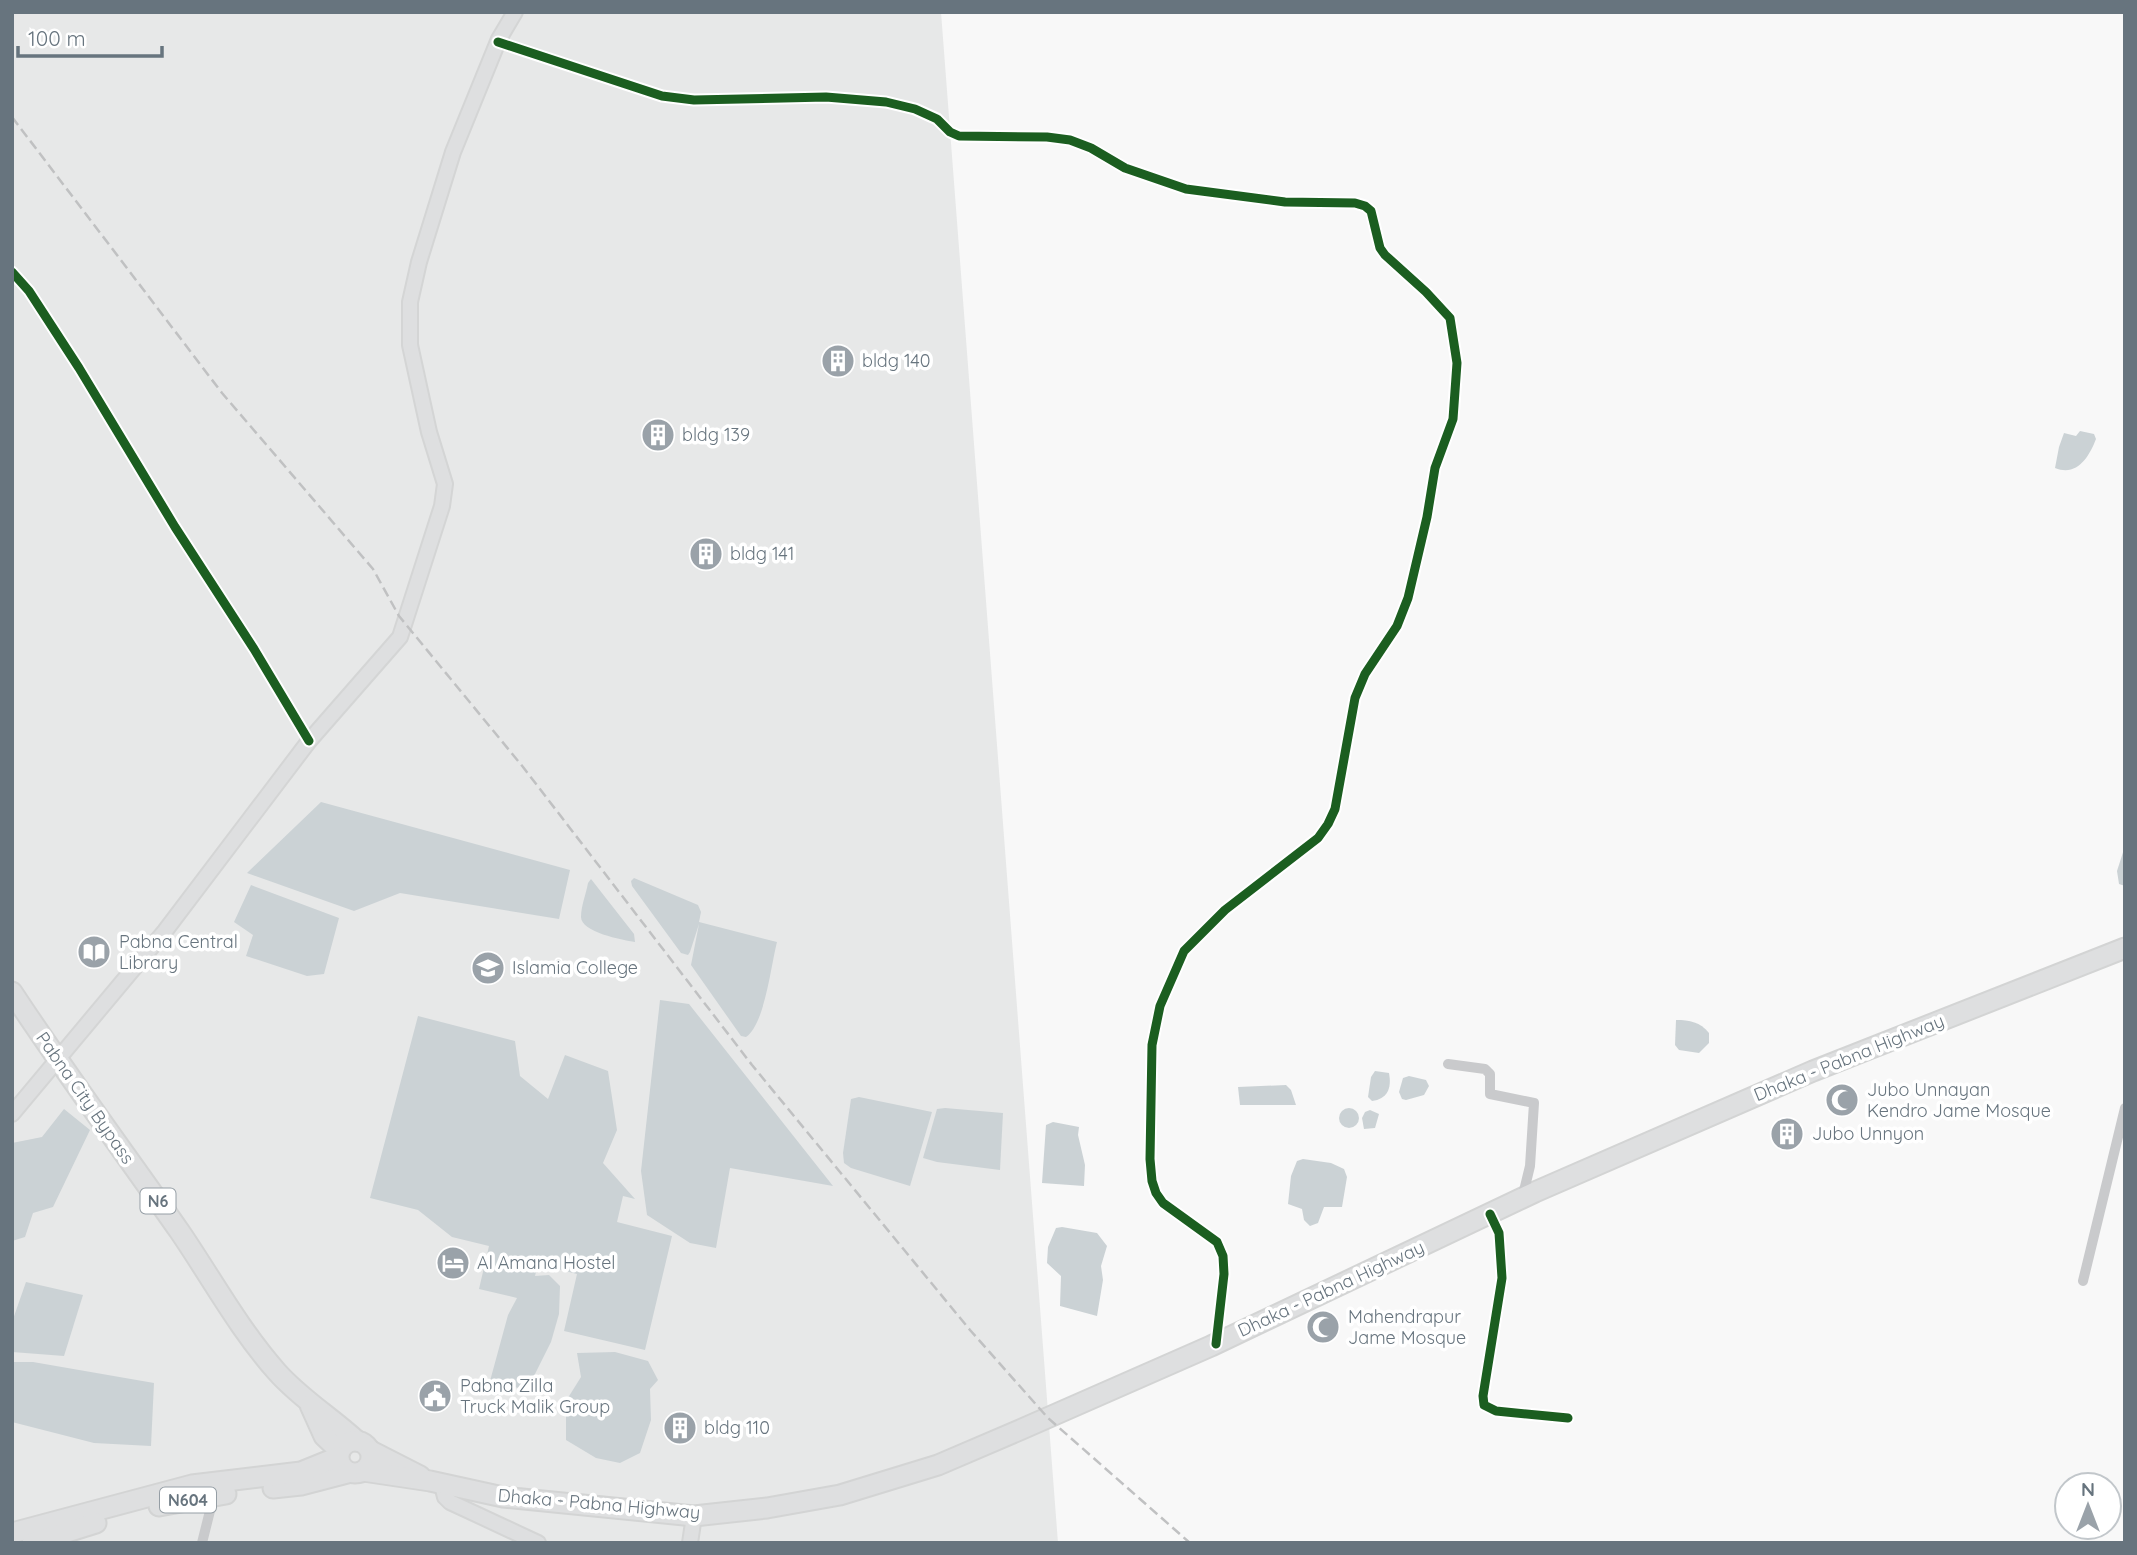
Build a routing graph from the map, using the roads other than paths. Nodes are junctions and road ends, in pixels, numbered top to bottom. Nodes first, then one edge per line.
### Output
1 (515, 12) edge
2 (498, 42) junction
3 (12, 272) edge
4 (309, 741) junction
5 (2125, 948) edge
6 (12, 992) edge
7 (56, 1059) junction
8 (1448, 1064) dead end
9 (2125, 1108) edge
10 (12, 1114) edge
11 (1522, 1199) junction
12 (1490, 1214) junction
13 (2083, 1281) dead end
14 (1216, 1343) junction
15 (310, 1405) junction
16 (1568, 1418) dead end
17 (364, 1446) junction
18 (347, 1463) junction
19 (301, 1478) junction
20 (436, 1483) junction
21 (214, 1495) junction
22 (97, 1516) junction
23 (694, 1516) junction
24 (12, 1533) edge
25 (535, 1542) edge
26 (34, 1543) edge
27 (202, 1543) edge
28 (690, 1543) edge

1 - 2 main road
2 - 4 main road
2 - 14 street
3 - 4 street
4 - 7 main road
5 - 11 highway, Dhaka - Pabna Highway
6 - 7 highway, Pabna City Bypass / N6
7 - 10 main road
7 - 15 highway, Pabna City Bypass / N6
8 - 11 street
9 - 13 street
11 - 12 highway, Dhaka - Pabna Highway
12 - 14 highway, Dhaka - Pabna Highway
12 - 16 street
14 - 23 highway, Dhaka - Pabna Highway
15 - 17 highway, Pabna City Bypass
15 - 18 highway, Pabna City Bypass
17 - 18 highway, N604
17 - 18 highway
17 - 20 highway, Dhaka - Pabna Highway
18 - 19 highway, Dhaka - Pabna Highway / N604
18 - 20 highway, Dhaka - Pabna Highway
19 - 21 highway, Dhaka - Pabna Highway / N604
19 - 22 highway, Dhaka - Pabna Highway / N604
20 - 23 highway, Dhaka - Pabna Highway
20 - 25 main road
21 - 22 highway, Dhaka - Pabna Highway / N604
21 - 27 street
22 - 24 highway, Dhaka - Pabna Highway / N604
22 - 26 highway, Dhaka - Pabna Highway / N604
23 - 28 main road

